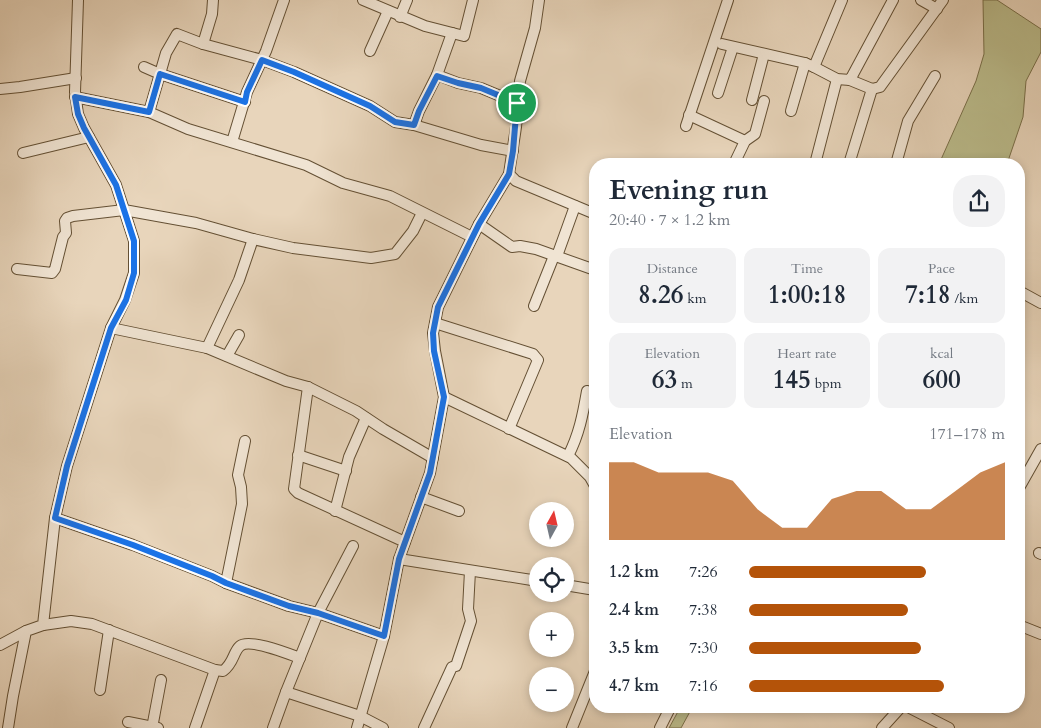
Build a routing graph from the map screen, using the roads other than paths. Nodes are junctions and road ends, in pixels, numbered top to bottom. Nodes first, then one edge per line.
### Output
1 (78, 0) edge
2 (213, 0) edge
3 (284, 0) edge
4 (407, 0) edge
5 (473, 0) edge
6 (539, 0) edge
7 (728, 0) edge
8 (842, 0) edge
9 (893, 0) edge
10 (921, 0) edge
11 (943, 0) edge
12 (368, 1) edge
13 (938, 9) junction
14 (388, 12) junction
15 (400, 17) junction
16 (452, 33) junction
17 (203, 44) junction
18 (722, 44) dead end
19 (733, 46) junction
20 (370, 51) dead end
21 (764, 54) junction
22 (262, 60) junction
23 (804, 63) junction
24 (144, 67) dead end
25 (814, 68) junction
26 (160, 74) junction
27 (437, 76) junction
28 (935, 76) dead end
29 (76, 78) junction
30 (838, 79) junction
31 (850, 80) junction
32 (0, 89) edge
33 (872, 89) junction
34 (718, 93) dead end
35 (75, 97) junction
36 (752, 100) dead end
37 (764, 101) dead end
38 (245, 102) junction
39 (517, 103) junction
40 (790, 111) dead end
41 (149, 112) junction
42 (688, 115) junction
43 (414, 125) junction
44 (686, 126) dead end
45 (89, 137) junction
46 (745, 141) junction
47 (232, 142) junction
48 (513, 151) junction
49 (23, 153) dead end
50 (737, 158) edge
51 (817, 158) edge
52 (851, 158) edge
53 (898, 158) edge
54 (509, 174) junction
55 (575, 206) junction
56 (124, 210) junction
57 (589, 212) edge
58 (422, 213) junction
59 (479, 224) junction
60 (472, 237) junction
61 (253, 239) junction
62 (556, 256) junction
63 (589, 268) edge
64 (17, 269) dead end
65 (1025, 294) edge
66 (1041, 303) edge
67 (534, 306) dead end
68 (435, 323) junction
69 (111, 328) junction
70 (239, 335) dead end
71 (207, 348) junction
72 (227, 356) junction
73 (308, 387) junction
74 (587, 391) dead end
75 (444, 397) junction
76 (366, 418) junction
77 (509, 429) junction
78 (245, 441) dead end
79 (1041, 449) edge
80 (298, 455) junction
81 (568, 456) junction
82 (433, 458) junction
83 (346, 470) junction
84 (589, 474) edge
85 (1025, 477) edge
86 (420, 496) junction
87 (335, 511) junction
88 (460, 511) dead end
89 (55, 518) junction
90 (405, 542) junction
91 (353, 546) dead end
92 (399, 559) junction
93 (470, 571) junction
94 (529, 580) edge
95 (226, 583) junction
96 (574, 586) edge
97 (589, 589) edge
98 (318, 613) junction
99 (43, 625) junction
100 (1025, 628) edge
101 (109, 630) junction
102 (26, 631) junction
103 (1041, 634) edge
104 (384, 636) junction
105 (0, 645) edge
106 (300, 658) junction
107 (215, 670) junction
108 (161, 680) dead end
109 (589, 686) edge
110 (100, 690) dead end
111 (286, 692) junction
112 (668, 713) edge
113 (896, 713) edge
114 (920, 713) edge
115 (360, 716) junction
116 (128, 722) dead end
117 (8, 728) edge
118 (155, 728) edge
119 (196, 728) edge
120 (273, 728) edge
121 (357, 728) edge
122 (383, 728) edge
123 (424, 728) edge
124 (572, 728) edge
125 (660, 728) edge
126 (882, 728) edge
127 (949, 728) edge

1 - 29 street
2 - 17 street
3 - 22 street
4 - 15 street
5 - 16 street
6 - 39 street
7 - 42 street
8 - 25 street
9 - 31 street
10 - 13 street
11 - 13 street
12 - 14 street
13 - 33 street
14 - 15 street
14 - 20 street
15 - 16 street
16 - 27 street
17 - 22 street
17 - 26 street
18 - 19 street
19 - 21 street
19 - 34 street
21 - 23 street
21 - 36 street
22 - 38 street
22 - 43 street
23 - 25 street
23 - 40 street
24 - 26 street
25 - 30 street
26 - 38 street
26 - 41 street
27 - 39 street
27 - 43 street
28 - 53 street
29 - 32 street
29 - 35 street
30 - 31 street
30 - 51 street
31 - 33 street
33 - 52 street
35 - 41 street
35 - 45 street
37 - 46 street
38 - 47 street
39 - 48 street
41 - 47 street
42 - 44 street
42 - 46 street
43 - 48 street
45 - 49 street
45 - 56 street
46 - 50 street
47 - 58 street
48 - 54 street
54 - 55 street
54 - 59 street
55 - 57 street
55 - 62 street
56 - 61 street
56 - 64 street
56 - 69 street
58 - 60 street
58 - 61 street
59 - 60 street
59 - 62 street
60 - 68 street
61 - 71 street
62 - 63 street
62 - 67 street
65 - 66 street
68 - 75 street
68 - 77 street
69 - 71 street
69 - 89 street
70 - 72 street
71 - 72 street
72 - 73 street
73 - 76 street
73 - 80 street
74 - 81 street
75 - 77 street
75 - 82 street
76 - 82 street
76 - 83 street
77 - 81 street
78 - 95 street
79 - 85 street
80 - 83 street
80 - 87 street
81 - 84 street
82 - 86 street
83 - 87 street
86 - 88 street
86 - 90 street
87 - 90 street
89 - 95 street
89 - 99 street
90 - 92 street
91 - 98 street
92 - 93 street
92 - 104 street
93 - 94 street
93 - 123 street
95 - 98 street
96 - 97 street
98 - 104 street
98 - 106 street
99 - 101 street
99 - 102 street
100 - 103 street
101 - 107 street
101 - 110 street
102 - 105 street
102 - 117 street
104 - 115 street
106 - 107 street
106 - 111 street
107 - 119 street
108 - 118 street
109 - 124 street
111 - 115 street
111 - 120 street
112 - 125 street
113 - 126 street
114 - 127 street
115 - 121 street
115 - 122 street
116 - 118 street

